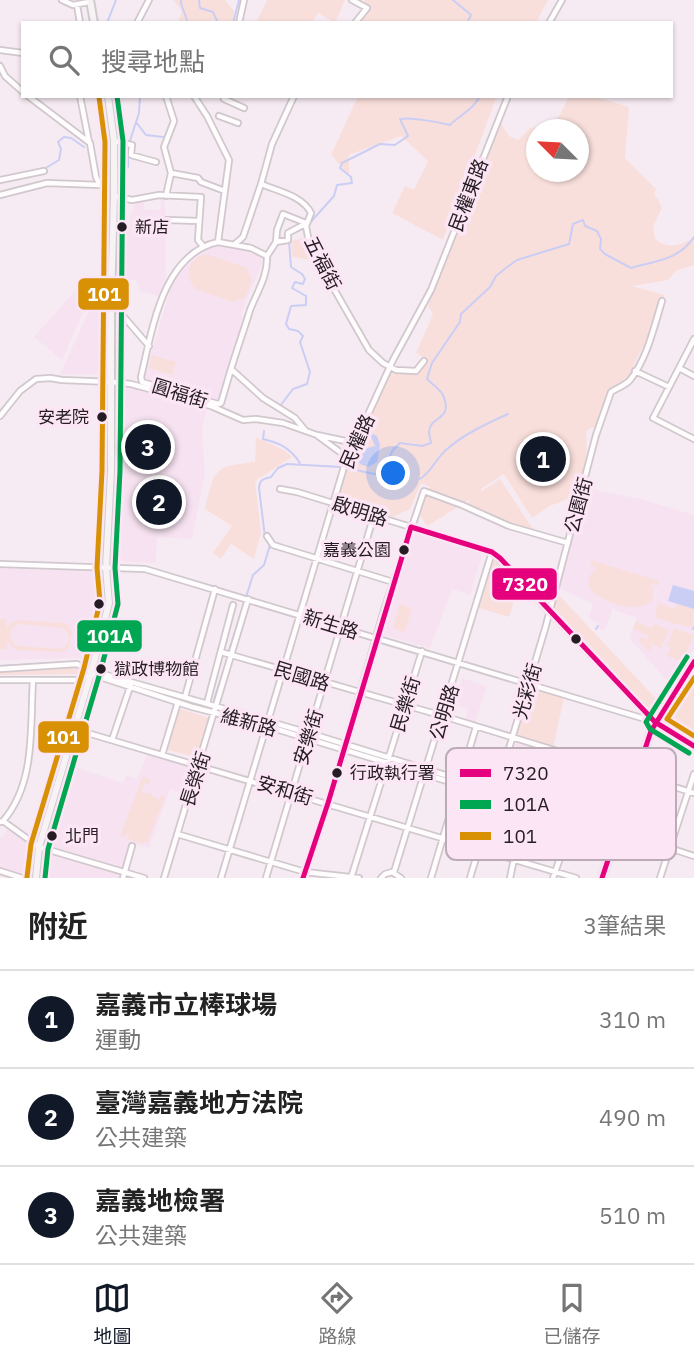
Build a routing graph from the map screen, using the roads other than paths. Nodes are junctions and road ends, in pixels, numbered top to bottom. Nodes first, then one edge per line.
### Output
1 (62, 0) edge
2 (149, 0) edge
3 (244, 0) edge
4 (352, 0) edge
5 (562, 0) edge
6 (90, 1) edge
7 (77, 5) junction
8 (80, 21) edge
9 (94, 21) edge
10 (139, 21) edge
11 (239, 21) edge
12 (357, 21) edge
13 (550, 21) edge
14 (0, 50) edge
15 (21, 53) edge
16 (0, 66) edge
17 (2, 76) edge
18 (21, 90) edge
19 (30, 98) edge
20 (80, 98) edge
21 (108, 98) edge
22 (167, 98) edge
23 (195, 98) edge
24 (293, 98) edge
25 (507, 98) edge
26 (224, 99) dead end
27 (244, 108) dead end
28 (219, 116) dead end
29 (238, 123) dead end
30 (114, 141) junction
31 (90, 143) junction
32 (156, 162) dead end
33 (44, 171) dead end
34 (171, 173) junction
35 (3, 180) edge
36 (261, 184) junction
37 (225, 191) junction
38 (0, 195) edge
39 (114, 196) junction
40 (166, 196) junction
41 (167, 220) dead end
42 (199, 221) junction
43 (306, 224) junction
44 (218, 242) junction
45 (276, 242) junction
46 (235, 244) junction
47 (204, 246) junction
48 (267, 256) junction
49 (429, 293) joint
50 (662, 301) dead end
51 (111, 302) junction
52 (694, 340) edge
53 (149, 346) junction
54 (424, 361) dead end
55 (390, 367) junction
56 (679, 368) junction
57 (231, 369) junction
58 (635, 371) junction
59 (694, 376) edge
60 (112, 382) junction
61 (669, 387) junction
62 (0, 416) edge
63 (305, 430) junction
64 (317, 435) junction
65 (694, 439) edge
66 (355, 443) junction
67 (348, 458) junction
68 (280, 489) dead end
69 (332, 503) junction
70 (374, 515) junction
71 (411, 527) junction
72 (267, 536) dead end
73 (568, 543) junction
74 (492, 552) junction
75 (317, 557) junction
76 (0, 564) edge
77 (106, 568) junction
78 (357, 572) junction
79 (393, 582) junction
80 (215, 589) junction
81 (247, 598) junction
82 (233, 605) dead end
83 (549, 610) junction
84 (300, 615) junction
85 (341, 627) junction
86 (376, 637) junction
87 (422, 651) junction
88 (220, 652) junction
89 (232, 655) junction
90 (458, 662) junction
91 (694, 662) edge
92 (0, 668) edge
93 (284, 670) junction
94 (92, 672) junction
95 (0, 680) edge
96 (33, 680) junction
97 (324, 683) junction
98 (131, 684) junction
99 (529, 684) junction
100 (359, 693) junction
101 (183, 696) junction
102 (178, 702) junction
103 (207, 703) junction
104 (405, 705) junction
105 (217, 710) junction
106 (443, 716) junction
107 (655, 722) junction
108 (267, 724) junction
109 (476, 727) junction
110 (74, 729) junction
111 (308, 736) junction
112 (513, 738) junction
113 (112, 740) junction
114 (694, 746) edge
115 (343, 747) junction
116 (470, 748) edge
117 (510, 748) edge
118 (547, 748) edge
119 (646, 748) edge
120 (162, 754) junction
121 (388, 761) junction
122 (199, 765) junction
123 (426, 773) junction
124 (694, 774) edge
125 (446, 779) edge
126 (250, 780) junction
127 (691, 792) edge
128 (291, 793) junction
129 (328, 803) junction
130 (370, 816) junction
131 (2, 822) edge
132 (446, 826) edge
133 (408, 828) junction
134 (676, 833) edge
135 (177, 834) junction
136 (442, 838) junction
137 (446, 839) edge
138 (132, 846) dead end
139 (38, 847) junction
140 (229, 849) junction
141 (676, 851) edge
142 (694, 856) edge
143 (476, 860) edge
144 (514, 860) edge
145 (517, 860) edge
146 (559, 860) edge
147 (608, 860) edge
148 (666, 860) edge
149 (270, 861) junction
150 (0, 871) edge
151 (394, 872) junction
152 (555, 872) junction
153 (124, 875) edge
154 (304, 875) edge
155 (22, 878) edge
156 (36, 878) edge
157 (145, 878) edge
158 (164, 878) edge
159 (221, 878) edge
160 (266, 878) edge
161 (351, 878) edge
162 (359, 878) edge
163 (381, 878) edge
164 (401, 878) edge
165 (431, 878) edge
166 (470, 878) edge
167 (510, 878) edge
168 (553, 878) edge
169 (576, 878) edge
170 (602, 878) edge
171 (660, 878) edge

1 - 7 street
2 - 10 street
3 - 11 street
4 - 12 street
5 - 13 street
6 - 7 street
6 - 9 main road
7 - 8 street
14 - 15 street
16 - 17 street
17 - 18 street
19 - 31 street
20 - 31 street
21 - 30 main road
22 - 34 street
23 - 37 street
24 - 36 street
25 - 49 street, 民權東路
26 - 27 street
28 - 29 street
30 - 32 street
30 - 39 main road
31 - 38 street
33 - 35 street
34 - 37 street
34 - 40 street
36 - 43 street, 五福街
36 - 46 street
37 - 44 street
39 - 40 street
39 - 51 main road
40 - 42 street
41 - 42 street
42 - 47 street
43 - 45 street
43 - 45 street
43 - 55 street, 五福街
44 - 46 street
44 - 47 street
45 - 48 street
46 - 48 street
47 - 53 street
48 - 57 street
49 - 55 street, 民權路
50 - 58 street, 公園街
51 - 53 street
51 - 60 main road
52 - 56 street
53 - 57 street, 圓福街
54 - 55 street
55 - 66 street, 民權路
56 - 59 street
56 - 61 street
57 - 63 street, 圓福街
58 - 61 street
58 - 73 street, 公園街
60 - 62 street, 圓福街
60 - 63 street, 圓福街
60 - 77 main road
61 - 65 street
63 - 64 street, 圓福街
64 - 66 street, 圓福街
64 - 67 street, 圓福街
66 - 67 street, 民權路
67 - 69 street, 民權路
68 - 69 street, 啟明路
69 - 70 street, 啟明路
69 - 75 street, 民權路
70 - 71 street, 啟明路
70 - 78 street, 安樂街
71 - 73 street, 公園街
71 - 74 street, 啟明路
71 - 79 street
72 - 75 street
73 - 83 street, 光彩街
74 - 83 street, 啟明路
74 - 90 street, 公明路
75 - 78 street
75 - 84 street, 民權路
76 - 77 street, 新生路
77 - 80 street, 新生路
77 - 94 main road
78 - 79 street
78 - 85 street, 安樂街
79 - 86 street
80 - 81 street, 新生路
80 - 101 street
81 - 84 street, 新生路
81 - 89 street, 長榮街
82 - 88 street
83 - 99 street, 光彩街
83 - 107 street, 啟明路
84 - 85 street, 新生路
84 - 93 street, 民權路
85 - 86 street, 新生路
85 - 97 street, 安樂街
86 - 87 street, 新生路
86 - 100 street
87 - 90 street, 新生路
87 - 104 street, 民樂街
88 - 89 street, 民國路
88 - 103 street
89 - 93 street, 民國路
89 - 105 street, 長榮街
90 - 99 street, 新生路
90 - 106 street, 公明路
91 - 107 main road
92 - 94 street
93 - 97 street, 民國路
93 - 108 street, 民權路
94 - 96 street, 維新路
94 - 98 street, 維新路
94 - 110 main road
95 - 96 street, 維新路
96 - 131 street
97 - 100 street, 民國路
97 - 111 street, 安樂街
98 - 101 street, 維新路
98 - 102 street, 維新路
98 - 113 street
99 - 107 street, 新生路
99 - 112 street, 光彩街
100 - 104 street, 民國路
100 - 115 street
101 - 102 street
101 - 103 street, 維新路
102 - 105 street, 維新路
102 - 120 street
103 - 105 street, 維新路
104 - 106 street, 民國路
104 - 121 street, 民樂街
105 - 108 street, 維新路
105 - 122 street, 長榮街
106 - 109 street, 民國路
106 - 123 street, 公明路
107 - 114 street, 啟明路
107 - 119 main road
108 - 111 street, 維新路
108 - 126 street, 民權路
109 - 112 street, 民國路
109 - 116 street
110 - 113 street, 安和街
110 - 139 main road
111 - 115 street, 維新路
111 - 128 street, 安樂街
112 - 117 street, 光彩街
112 - 118 street, 民國路
113 - 120 street, 安和街
115 - 121 street, 維新路
115 - 129 street
120 - 122 street, 安和街
121 - 123 street, 維新路
121 - 130 street, 民樂街
122 - 126 street, 安和街
122 - 135 street, 長榮街
123 - 125 street, 維新路
123 - 133 street, 公明路
124 - 127 street
126 - 128 street, 安和街
126 - 140 street, 民權路
127 - 134 street
128 - 129 street, 安和街
128 - 149 street, 安樂街
129 - 130 street, 安和街
129 - 154 street
130 - 133 street, 安和街
130 - 161 street, 民樂街
131 - 139 street
132 - 136 street
133 - 136 street, 安和街
133 - 151 street, 公明路
135 - 140 street
135 - 158 street, 長榮街
136 - 137 street, 安和街
136 - 165 street
138 - 153 street
139 - 153 street
139 - 156 main road
140 - 149 street
140 - 159 street, 民權路
141 - 142 street
143 - 166 street, 光彩街
144 - 167 street
145 - 152 street, 安和街
146 - 152 street
147 - 170 main road
148 - 171 street
149 - 154 street
149 - 160 street, 安樂街
150 - 155 street
151 - 163 street
151 - 164 street
152 - 168 street
152 - 169 street, 安和街
153 - 157 street
154 - 161 street
161 - 162 street

